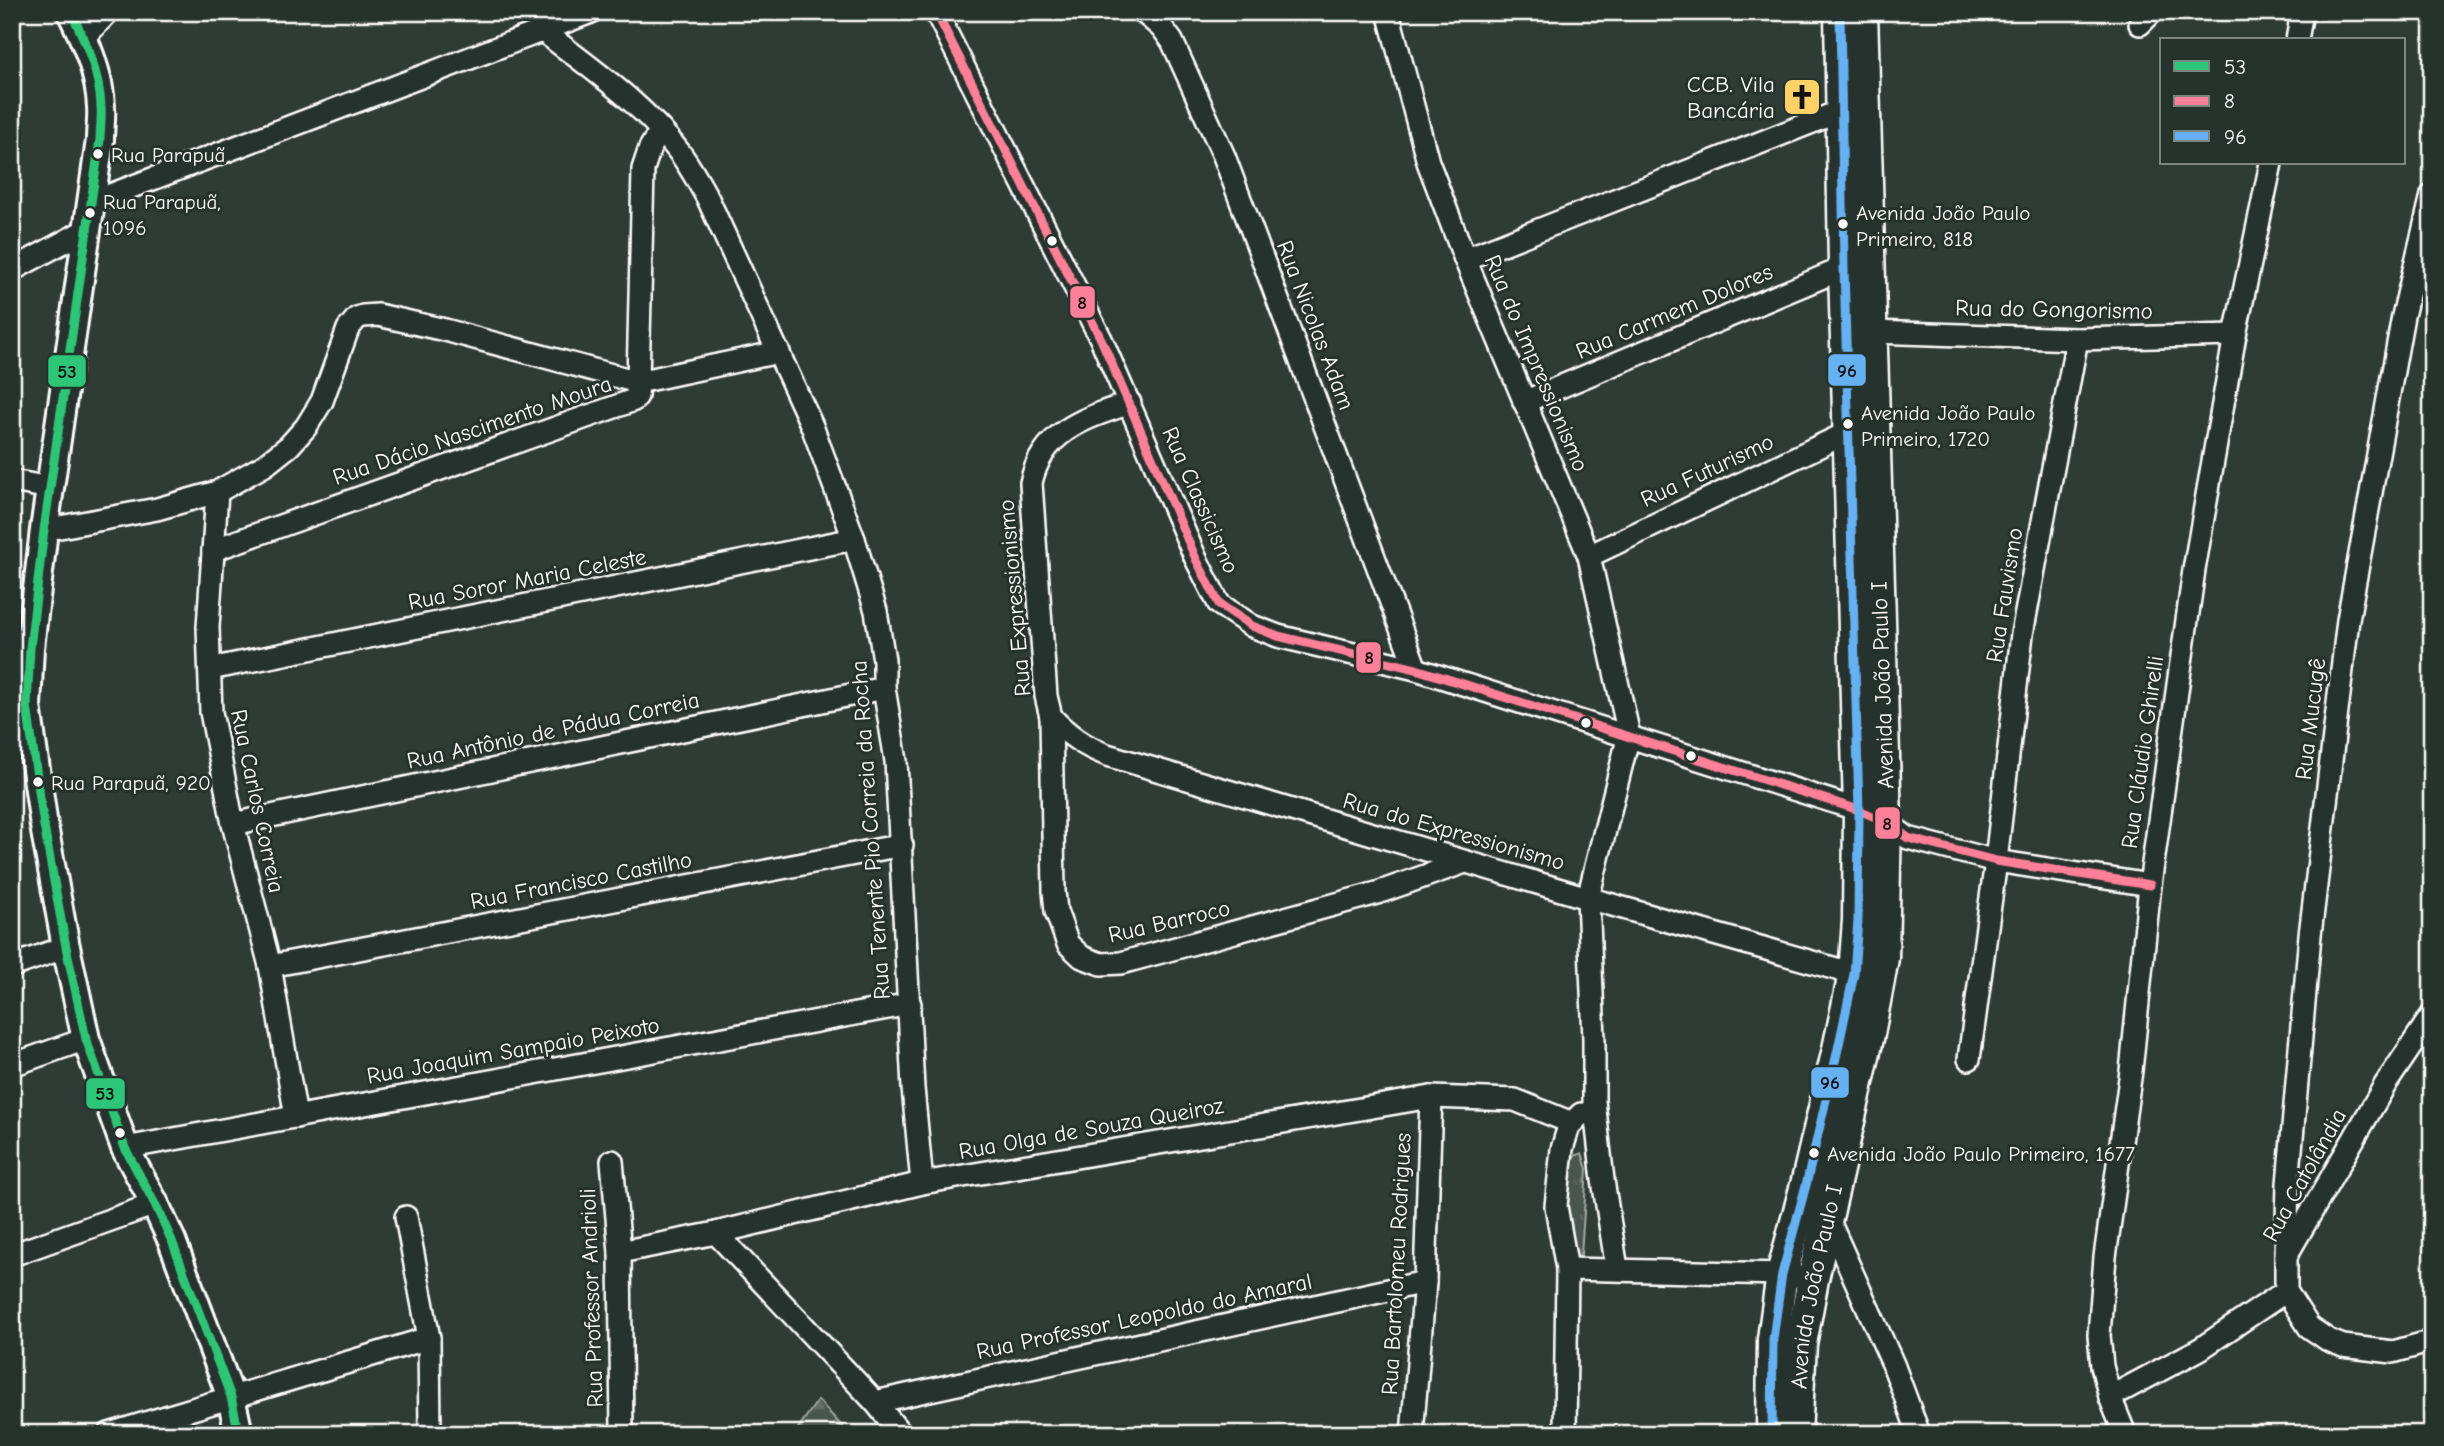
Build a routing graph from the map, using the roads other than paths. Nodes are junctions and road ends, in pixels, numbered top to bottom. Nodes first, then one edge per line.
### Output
1 (71, 12) edge
2 (108, 12) edge
3 (591, 12) edge
4 (936, 12) edge
5 (1143, 12) edge
6 (1388, 12) edge
7 (1840, 12) edge
8 (1862, 12) edge
9 (2302, 12) edge
10 (543, 31) junction
11 (84, 38) junction
12 (2297, 38) edge
13 (1843, 110) junction
14 (661, 130) junction
15 (2271, 164) edge
16 (2432, 195) edge
17 (92, 202) junction
18 (86, 230) junction
19 (1465, 259) junction
20 (1844, 268) junction
21 (12, 270) edge
22 (1872, 332) junction
23 (2235, 335) junction
24 (2077, 339) junction
25 (779, 352) junction
26 (638, 382) junction
27 (1524, 402) junction
28 (1129, 403) junction
29 (1849, 432) junction
30 (12, 481) edge
31 (50, 488) junction
32 (217, 492) junction
33 (44, 530) junction
34 (854, 539) junction
35 (213, 550) junction
36 (1589, 556) junction
37 (210, 669) junction
38 (1416, 669) junction
39 (884, 688) junction
40 (20, 708) edge
41 (1051, 717) junction
42 (1629, 735) junction
43 (1859, 810) junction
44 (1886, 822) junction
45 (233, 824) junction
46 (902, 845) junction
47 (1996, 861) junction
48 (1465, 862) junction
49 (2150, 885) junction
50 (1588, 898) junction
51 (66, 947) junction
52 (12, 966) edge
53 (270, 966) junction
54 (1854, 974) junction
55 (909, 1004) junction
56 (2432, 1015) edge
57 (86, 1039) junction
58 (1969, 1059) dead end
59 (12, 1065) edge
60 (1858, 1083) junction
61 (1431, 1097) junction
62 (1594, 1101) junction
63 (296, 1117) junction
64 (1573, 1123) junction
65 (125, 1148) junction
66 (612, 1161) dead end
67 (922, 1183) junction
68 (155, 1204) junction
69 (406, 1217) dead end
70 (1828, 1219) junction
71 (716, 1233) junction
72 (620, 1252) junction
73 (12, 1255) edge
74 (2286, 1256) junction
75 (1567, 1269) junction
76 (1617, 1269) junction
77 (1782, 1274) junction
78 (1813, 1279) junction
79 (1425, 1282) junction
80 (2286, 1291) junction
81 (429, 1338) junction
82 (2432, 1341) edge
83 (232, 1397) junction
84 (2110, 1397) junction
85 (875, 1402) junction
86 (109, 1434) edge
87 (239, 1434) edge
88 (430, 1434) edge
89 (622, 1434) edge
90 (901, 1434) edge
91 (1412, 1434) edge
92 (1566, 1434) edge
93 (1772, 1434) edge
94 (1796, 1434) edge
95 (1919, 1434) edge
96 (2125, 1434) edge

1 - 11 street
2 - 11 street
3 - 10 street
4 - 28 street, Rua Classicismo
5 - 38 street, Rua Nicolas Adam
6 - 19 street, Rua do Impressionismo
7 - 13 main road, Avenida João Paulo I
8 - 22 main road, Avenida João Paulo I
9 - 12 street
10 - 14 street, Rua Tenente Pio Correia da Rocha
10 - 17 street
11 - 17 street
13 - 19 street
13 - 20 main road, Avenida João Paulo I
14 - 25 street, Rua Tenente Pio Correia da Rocha
14 - 26 street
15 - 23 street, Rua Cláudio Ghirelli
16 - 74 street, Rua Mucugê
17 - 18 street
18 - 21 street
18 - 31 street
19 - 27 street, Rua do Impressionismo
20 - 27 street, Rua Carmem Dolores
20 - 29 main road, Avenida João Paulo I
22 - 24 street, Rua do Gongorismo
22 - 44 main road, Avenida João Paulo I
23 - 24 street, Rua do Gongorismo
23 - 49 street, Rua Cláudio Ghirelli
24 - 47 street, Rua Fauvismo
25 - 26 street, Rua Dácio Nascimento Moura
25 - 34 street, Rua Tenente Pio Correia da Rocha
26 - 32 street
26 - 35 street, Rua Dácio Nascimento Moura
27 - 36 street, Rua do Impressionismo
28 - 38 street, Rua Classicismo
28 - 41 street, Rua Expressionismo
29 - 36 street, Rua Futurismo
29 - 43 main road, Avenida João Paulo I
30 - 31 street
31 - 33 street
32 - 33 street
32 - 35 street, Rua Carlos Correia
33 - 40 street
34 - 37 street, Rua Soror Maria Celeste
34 - 39 street, Rua Tenente Pio Correia da Rocha
35 - 37 street, Rua Carlos Correia
36 - 42 street, Rua do Impressionismo
37 - 45 street, Rua Carlos Correia
38 - 42 street, Rua Classicismo
39 - 45 street, Rua Antônio de Pádua Correia
39 - 46 street, Rua Tenente Pio Correia da Rocha
40 - 51 street
41 - 48 street, Rua do Expressionismo
41 - 48 street, Rua Barroco
42 - 43 street, Rua Classicismo
42 - 50 street
43 - 44 street, Rua Classicismo
43 - 54 main road, Avenida João Paulo I
44 - 47 street, Rua Classicismo
44 - 60 main road, Avenida João Paulo I
45 - 53 street, Rua Carlos Correia
46 - 53 street, Rua Francisco Castilho
46 - 55 street, Rua Tenente Pio Correia da Rocha
47 - 49 street, Rua Classicismo
47 - 58 street, Rua Fauvismo
48 - 50 street, Rua do Expressionismo
49 - 84 street, Rua Cláudio Ghirelli
50 - 54 street, Rua do Expressionismo
50 - 62 street
51 - 52 street
51 - 57 street
53 - 63 street, Rua Carlos Correia
54 - 60 main road
54 - 77 main road, Avenida João Paulo I
55 - 63 street, Rua Joaquim Sampaio Peixoto
55 - 67 street, Rua Tenente Pio Correia da Rocha
56 - 74 street, Rua Catolândia
57 - 59 street
57 - 65 street
60 - 70 main road, Avenida João Paulo I
61 - 64 street, Rua Olga de Souza Queiroz
61 - 67 street, Rua Olga de Souza Queiroz
61 - 79 street, Rua Bartolomeu Rodrigues
62 - 64 street
62 - 76 street
63 - 65 street, Rua Joaquim Sampaio Peixoto
64 - 75 street
65 - 68 street
66 - 72 street, Rua Professor Andrioli
67 - 71 street, Rua Olga de Souza Queiroz
68 - 73 street
68 - 83 street
69 - 81 street
70 - 78 main road, Avenida João Paulo I
70 - 95 street
71 - 72 street, Rua Olga de Souza Queiroz
71 - 85 street
72 - 89 street, Rua Professor Andrioli
74 - 80 street, Rua Catolândia
75 - 76 street
75 - 92 street
76 - 77 street
77 - 78 street
77 - 93 main road, Avenida João Paulo I
78 - 94 main road, Avenida João Paulo I
79 - 85 street, Rua Professor Leopoldo do Amaral
79 - 91 street, Rua Bartolomeu Rodrigues
80 - 82 street
80 - 84 street
81 - 83 street
81 - 88 street
83 - 86 street
83 - 87 street
84 - 96 street, Rua Cláudio Ghirelli
85 - 90 street

